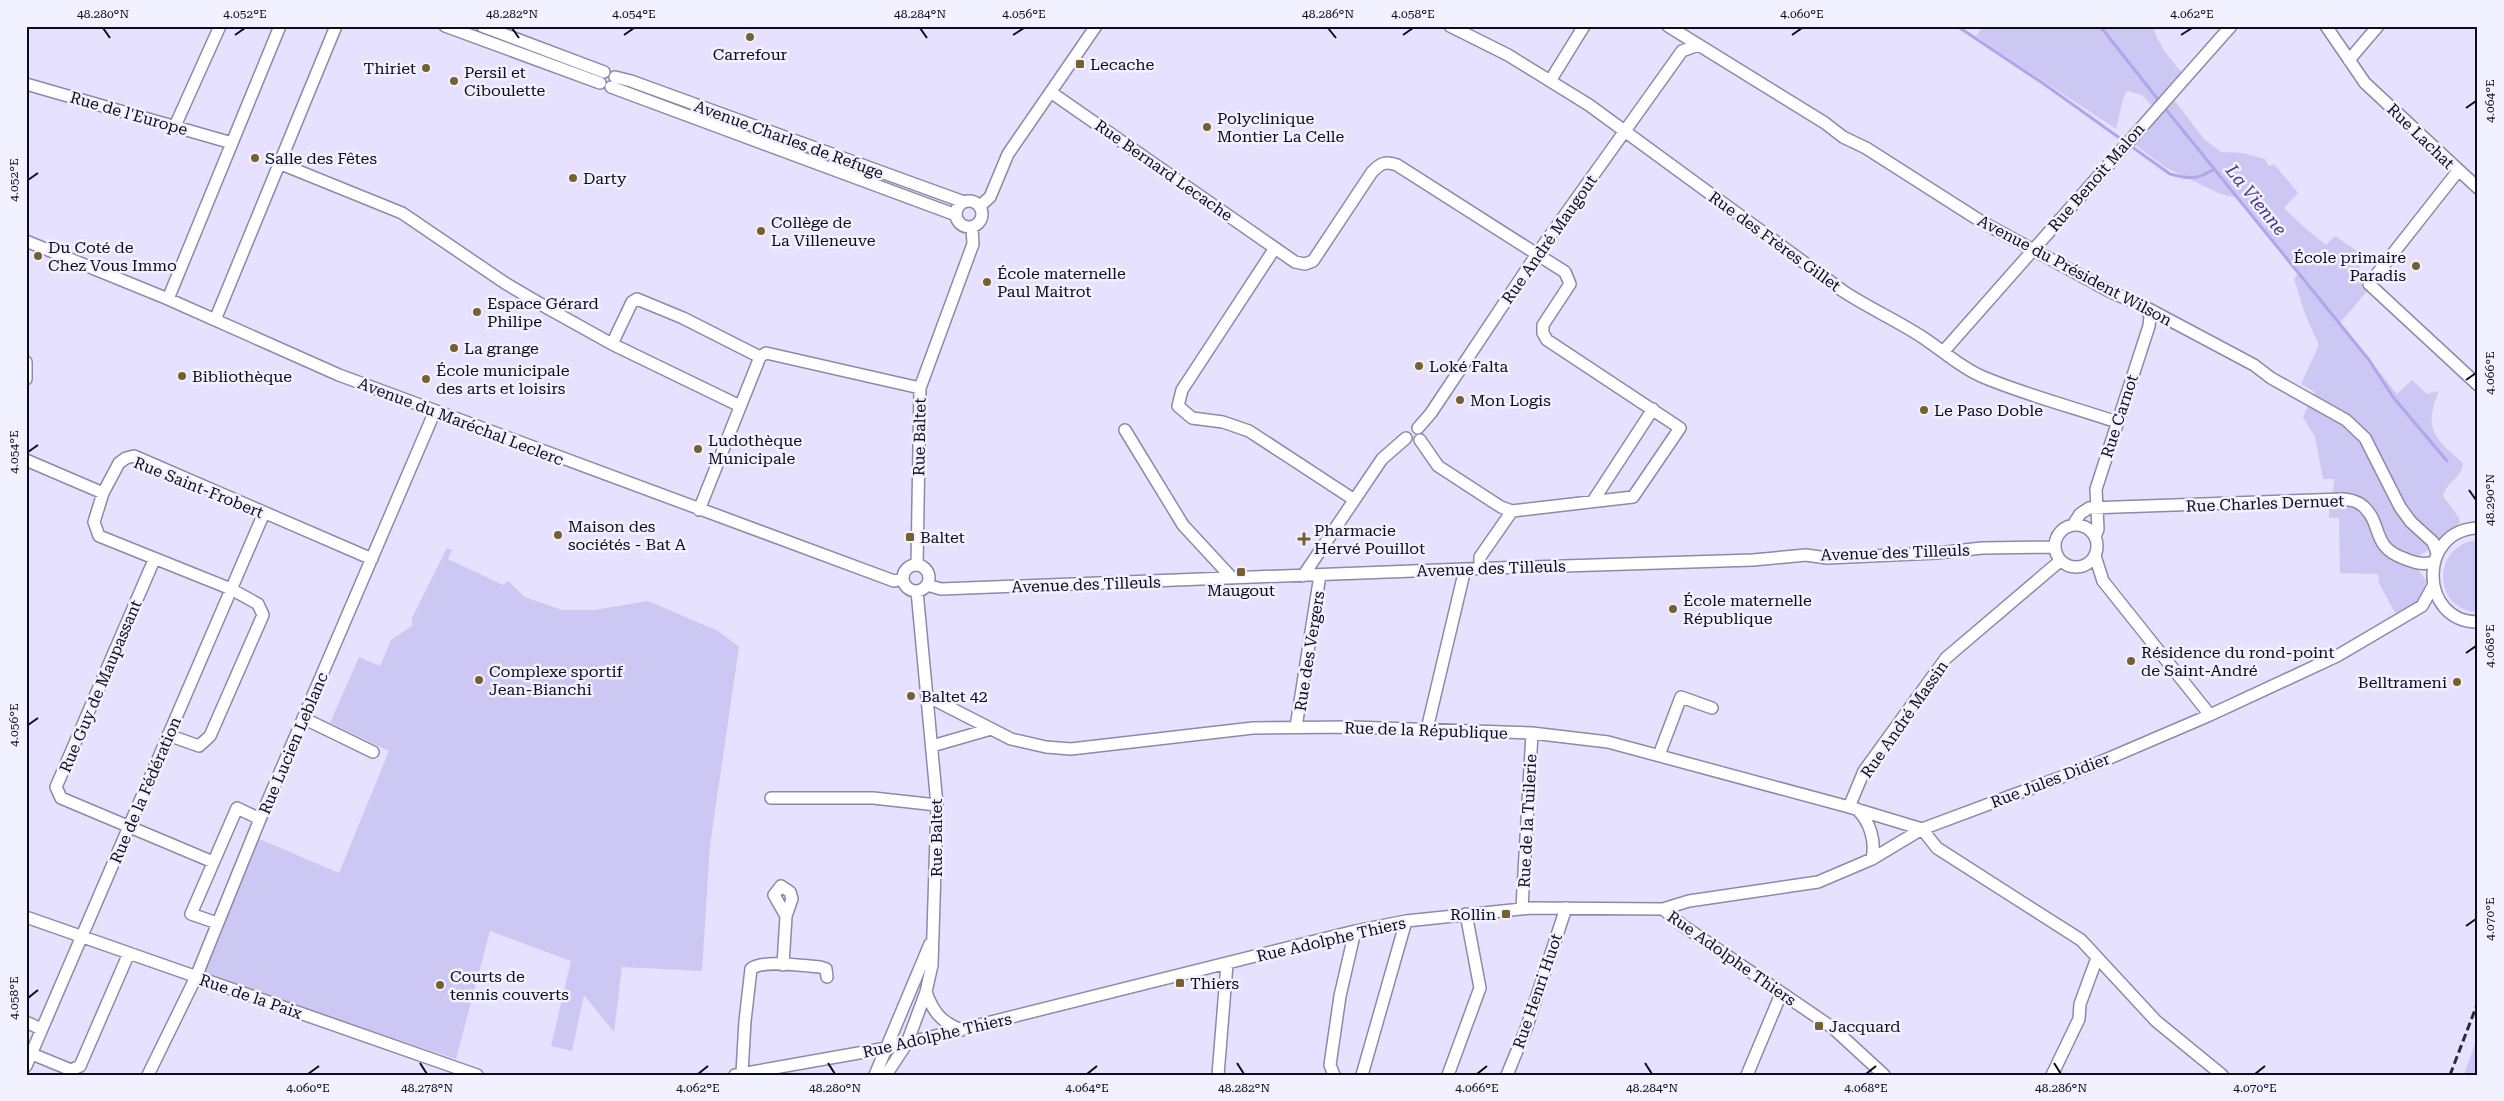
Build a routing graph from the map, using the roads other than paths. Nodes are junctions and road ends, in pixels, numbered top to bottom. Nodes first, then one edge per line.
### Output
1 (220, 26) edge
2 (280, 26) edge
3 (336, 26) edge
4 (445, 26) edge
5 (482, 26) edge
6 (1096, 26) edge
7 (1450, 26) edge
8 (1584, 26) edge
9 (1668, 26) edge
10 (2231, 26) edge
11 (2326, 26) edge
12 (2378, 26) edge
13 (1680, 34) junction
14 (1698, 45) junction
15 (1682, 51) junction
16 (2349, 60) junction
17 (602, 77) junction
18 (1550, 81) junction
19 (613, 82) junction
20 (26, 84) edge
21 (1052, 93) junction
22 (175, 126) junction
23 (1625, 132) junction
24 (232, 143) junction
25 (281, 164) junction
26 (2458, 171) junction
27 (2478, 188) edge
28 (964, 202) junction
29 (980, 206) junction
30 (956, 215) junction
31 (972, 227) junction
32 (26, 241) edge
33 (1275, 248) junction
34 (2033, 249) junction
35 (1536, 254) junction
36 (168, 299) junction
37 (2145, 307) junction
38 (2163, 316) junction
39 (215, 320) junction
40 (2150, 326) junction
41 (612, 344) junction
42 (1943, 352) junction
43 (760, 357) junction
44 (26, 362) edge
45 (26, 378) edge
46 (2478, 385) edge
47 (920, 388) junction
48 (740, 406) junction
49 (1653, 409) junction
50 (435, 411) junction
51 (2117, 422) junction
52 (1418, 428) junction
53 (1125, 430) dead end
54 (1406, 438) junction
55 (1420, 440) junction
56 (26, 460) edge
57 (103, 494) junction
58 (1353, 499) junction
59 (1593, 501) junction
60 (2096, 508) junction
61 (699, 510) junction
62 (1512, 511) junction
63 (264, 513) junction
64 (2073, 525) junction
65 (2478, 528) edge
66 (2095, 537) junction
67 (2055, 547) junction
68 (2095, 556) junction
69 (2435, 558) junction
70 (372, 559) junction
71 (154, 560) junction
72 (2060, 561) junction
73 (917, 565) junction
74 (1465, 568) junction
75 (1480, 568) junction
76 (2078, 568) junction
77 (1320, 575) junction
78 (1302, 576) junction
79 (1232, 578) junction
80 (898, 580) junction
81 (2103, 581) junction
82 (2433, 586) junction
83 (922, 588) junction
84 (231, 589) junction
85 (2422, 606) junction
86 (2446, 609) junction
87 (2476, 623) edge
88 (928, 696) junction
89 (1712, 708) dead end
90 (2210, 715) junction
91 (303, 718) junction
92 (1296, 727) junction
93 (991, 728) junction
94 (1427, 728) junction
95 (1532, 733) junction
96 (168, 735) junction
97 (932, 746) junction
98 (373, 752) dead end
99 (1659, 755) junction
100 (771, 798) dead end
101 (937, 805) junction
102 (1853, 808) junction
103 (260, 819) junction
104 (129, 825) junction
105 (1922, 829) junction
106 (1872, 859) junction
107 (213, 862) junction
108 (1522, 908) junction
109 (1566, 908) junction
110 (1663, 909) junction
111 (1466, 914) junction
112 (786, 916) dead end
113 (26, 917) edge
114 (1406, 921) junction
115 (217, 923) junction
116 (1356, 931) junction
117 (933, 935) junction
118 (82, 936) junction
119 (129, 953) junction
120 (2097, 958) junction
121 (1227, 964) junction
122 (783, 965) junction
123 (196, 977) junction
124 (827, 977) dead end
125 (926, 992) junction
126 (1781, 994) junction
127 (26, 1022) edge
128 (41, 1029) junction
129 (962, 1030) junction
130 (907, 1043) junction
131 (887, 1048) junction
132 (32, 1054) junction
133 (26, 1066) edge
134 (739, 1074) edge
135 (1882, 1074) edge
136 (148, 1075) edge
137 (477, 1075) edge
138 (875, 1075) edge
139 (886, 1075) edge
140 (1218, 1075) edge
141 (1334, 1075) edge
142 (1362, 1075) edge
143 (1448, 1075) edge
144 (1507, 1075) edge
145 (1747, 1075) edge
146 (2052, 1075) edge
147 (2222, 1075) edge

1 - 22 street
2 - 24 street
3 - 25 street
4 - 17 street, Avenue Charles de Refuge
5 - 17 street, Avenue Charles de Refuge
6 - 21 street
7 - 18 street, Rue des Frères Gillet
8 - 18 street
9 - 13 street, Avenue du Président Wilson
10 - 34 street, Rue Benoit Malon
11 - 16 street, Rue Lachat
12 - 16 street
13 - 14 street, Avenue du Président Wilson
13 - 15 street
14 - 15 street
14 - 34 street, Avenue du Président Wilson
15 - 23 street, Rue André Maugout
16 - 26 street, Rue Lachat
17 - 19 street, Avenue Charles de Refuge
18 - 23 street, Rue des Frères Gillet
19 - 28 street, Avenue Charles de Refuge
19 - 30 street, Avenue Charles de Refuge
20 - 22 street, Rue de l'Europe
21 - 29 street
21 - 33 street, Rue Bernard Lecache
22 - 24 street, Rue de l'Europe
23 - 35 street, Rue André Maugout
23 - 42 street, Rue des Frères Gillet
24 - 36 street
25 - 39 street
25 - 41 street
26 - 27 street, Rue Lachat
26 - 46 street
28 - 29 street
28 - 30 street
29 - 31 street
30 - 31 street
31 - 47 street, Rue Baltet
32 - 36 street, Avenue du Maréchal Leclerc
33 - 35 street, Rue Bernard Lecache
33 - 58 street
34 - 37 street, Avenue du Président Wilson
34 - 42 street, Rue Benoit Malon
35 - 49 street
35 - 52 street, Rue André Maugout
36 - 39 street, Avenue du Maréchal Leclerc
37 - 38 street, Avenue du Président Wilson
37 - 40 street
38 - 40 street
38 - 69 street, Avenue du Président Wilson
39 - 50 street, Avenue du Maréchal Leclerc
40 - 51 street, Rue Carnot
41 - 43 street
41 - 48 street
42 - 51 street, Rue des Frères Gillet
43 - 47 street
43 - 48 street
44 - 45 street
47 - 73 street, Rue Baltet
48 - 61 street
49 - 59 street
49 - 59 street
50 - 61 street, Avenue du Maréchal Leclerc
50 - 70 street, Rue Lucien Leblanc
51 - 60 street, Rue Carnot
52 - 54 street
52 - 55 street
53 - 79 street
54 - 55 street
54 - 58 street
55 - 62 street
56 - 57 street
57 - 63 street, Rue Saint-Frobert
57 - 71 street, Rue Saint-Frobert
58 - 78 street
59 - 62 street
60 - 64 street
60 - 66 street, Rue Carnot
60 - 69 street, Rue Charles Dernuet
61 - 80 street, Avenue du Maréchal Leclerc
62 - 75 street
63 - 70 street, Rue Saint-Frobert
63 - 84 street, Rue de la Fédération
64 - 66 street
64 - 67 street
65 - 69 street
66 - 68 street
67 - 72 street
67 - 75 street, Avenue des Tilleuls
68 - 76 street
68 - 81 street
69 - 82 street
70 - 91 street, Rue Lucien Leblanc
71 - 84 street, Rue Saint-Frobert
71 - 104 street, Rue Guy de Maupassant
72 - 76 street
72 - 102 street, Rue André Massin
73 - 80 street
73 - 83 street, Rue Baltet
74 - 75 street, Avenue des Tilleuls
74 - 77 street, Avenue des Tilleuls
74 - 94 street
76 - 81 street
77 - 78 street, Avenue des Tilleuls
77 - 92 street, Rue des Vergers
78 - 79 street, Avenue des Tilleuls
79 - 83 street, Avenue des Tilleuls
80 - 83 street
81 - 90 street
82 - 85 street
82 - 86 street
83 - 88 street, Rue Baltet
84 - 96 street, Rue de la Fédération
84 - 96 street, Rue Saint-Frobert
85 - 86 street
85 - 90 street, Rue Jules Didier
86 - 87 street
88 - 93 street, Rue de la République
88 - 97 street, Rue Baltet
89 - 99 street
90 - 105 street, Rue Jules Didier
91 - 98 street
91 - 103 street, Rue Lucien Leblanc
92 - 93 street, Rue de la République
92 - 94 street, Rue de la République
93 - 97 street
94 - 95 street, Rue de la République
95 - 99 street, Rue de la République
95 - 108 street, Rue de la Tuilerie
96 - 104 street, Rue de la Fédération
97 - 101 street, Rue Baltet
99 - 102 street, Rue de la République
100 - 101 street
101 - 117 street, Rue Baltet
102 - 105 street, Rue de la République
102 - 106 street
103 - 107 street
103 - 115 street, Rue Lucien Leblanc
104 - 107 street, Rue Guy de Maupassant
104 - 118 street, Rue de la Fédération
105 - 106 street, Rue Jules Didier
105 - 120 street
106 - 110 street, Rue Jules Didier
107 - 115 street
108 - 109 street, Rue Adolphe Thiers
108 - 111 street, Rue Adolphe Thiers
109 - 110 street, Rue Adolphe Thiers
109 - 144 street, Rue Henri Huot
110 - 126 street, Rue Adolphe Thiers
111 - 114 street, Rue Adolphe Thiers
111 - 143 street
112 - 122 street
113 - 118 street, Rue de la Paix
114 - 116 street, Rue Adolphe Thiers
114 - 142 street
115 - 123 street, Rue Lucien Leblanc
116 - 121 street, Rue Adolphe Thiers
116 - 141 street
117 - 125 street, Rue Baltet
117 - 131 street, Rue Baltet
118 - 119 street, Rue de la Paix
118 - 128 street, Rue de la Fédération
119 - 123 street, Rue de la Paix
119 - 132 street
120 - 146 street
120 - 147 street
121 - 129 street, Rue Adolphe Thiers
121 - 140 street
122 - 124 street
122 - 134 street
123 - 136 street, Rue Lucien Leblanc
123 - 137 street, Rue de la Paix
125 - 129 street
125 - 130 street, Rue Baltet
126 - 135 street, Rue Adolphe Thiers
126 - 145 street
127 - 128 street
128 - 132 street, Rue de la Fédération
129 - 130 street, Rue Adolphe Thiers
130 - 131 street, Rue Adolphe Thiers
130 - 139 street, Rue Baltet
131 - 134 street, Rue Adolphe Thiers
131 - 138 street, Rue Baltet
132 - 133 street, Rue de la Fédération

